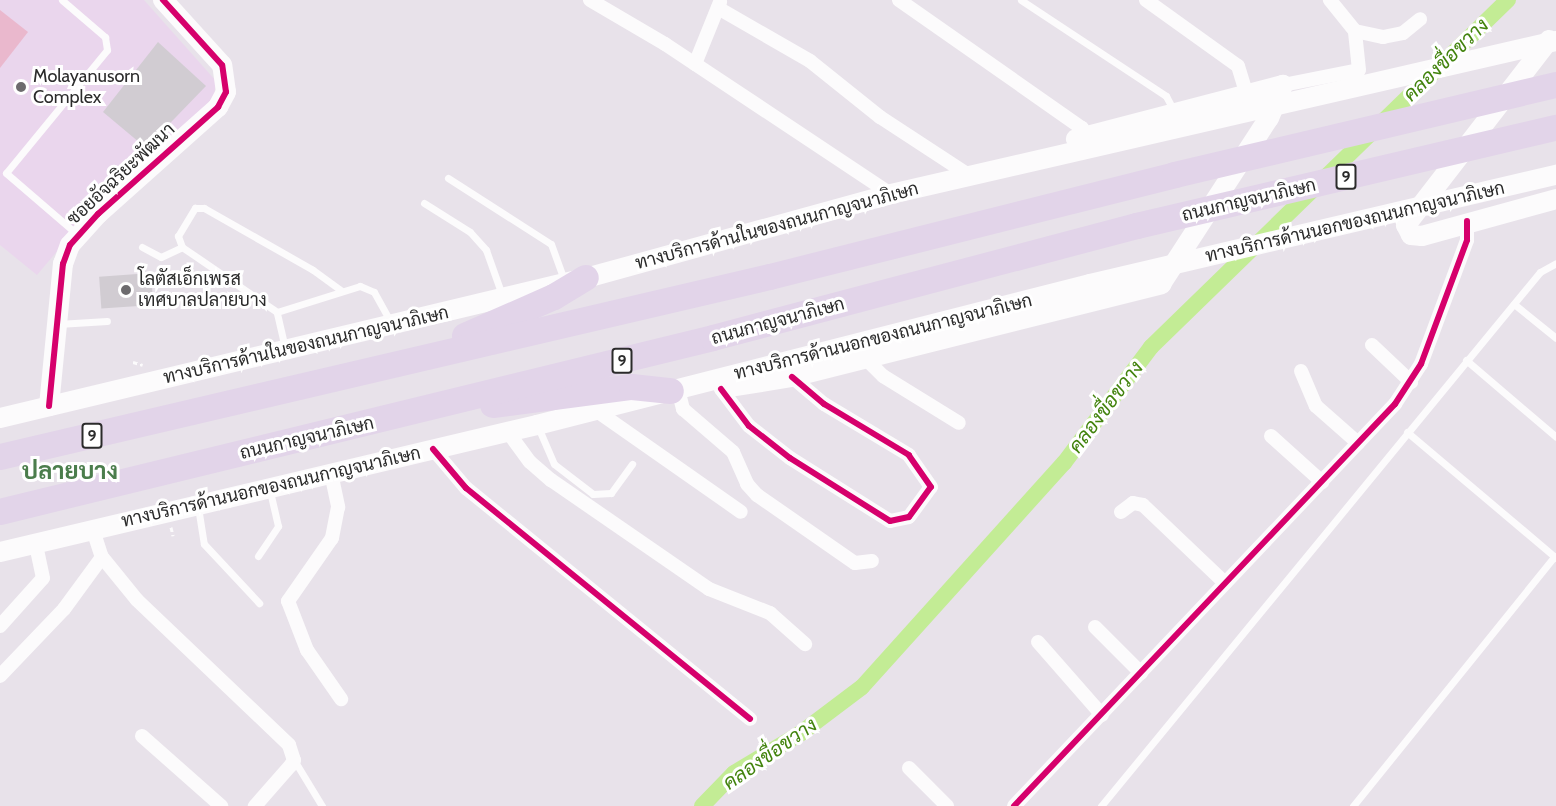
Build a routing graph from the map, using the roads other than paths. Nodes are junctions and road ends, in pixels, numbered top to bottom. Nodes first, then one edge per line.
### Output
1 (62, 0) edge
2 (163, 0) edge
3 (590, 0) edge
4 (899, 0) edge
5 (1021, 0) edge
6 (1146, 0) edge
7 (1330, 0) edge
8 (719, 4) edge
9 (1420, 20) dead end
10 (1355, 31) junction
11 (1556, 34) edge
12 (1556, 41) edge
13 (695, 64) junction
14 (1283, 85) junction
15 (1556, 85) edge
16 (1246, 93) junction
17 (1174, 111) junction
18 (1556, 128) edge
19 (1086, 136) junction
20 (3, 170) edge
21 (964, 172) junction
22 (1556, 175) edge
23 (448, 178) dead end
24 (928, 186) junction
25 (891, 194) junction
26 (1556, 199) edge
27 (424, 203) dead end
28 (1467, 221) junction
29 (77, 234) junction
30 (142, 247) dead end
31 (182, 247) junction
32 (1556, 263) edge
33 (575, 280) junction
34 (341, 290) junction
35 (503, 298) junction
36 (1514, 304) junction
37 (277, 312) junction
38 (107, 321) dead end
39 (57, 324) junction
40 (392, 325) junction
41 (1556, 338) edge
42 (1372, 345) dead end
43 (286, 350) junction
44 (864, 357) junction
45 (1466, 360) junction
46 (402, 363) junction
47 (1301, 371) dead end
48 (792, 377) junction
49 (1411, 382) junction
50 (682, 388) junction
51 (721, 389) junction
52 (449, 404) junction
53 (49, 406) junction
54 (594, 409) junction
55 (0, 418) edge
56 (959, 423) dead end
57 (537, 425) junction
58 (508, 432) junction
59 (1407, 432) junction
60 (1272, 436) dead end
61 (1556, 437) edge
62 (1358, 443) junction
63 (434, 448) junction
64 (3, 455) edge
65 (632, 464) dead end
66 (331, 473) junction
67 (1322, 482) junction
68 (269, 488) junction
69 (197, 506) junction
70 (0, 512) edge
71 (741, 512) dead end
72 (1121, 512) dead end
73 (93, 530) junction
74 (36, 544) junction
75 (0, 552) edge
76 (258, 556) dead end
77 (102, 557) junction
78 (1555, 557) edge
79 (872, 561) dead end
80 (1225, 583) junction
81 (259, 603) dead end
82 (0, 626) edge
83 (1095, 627) dead end
84 (1038, 642) dead end
85 (805, 644) dead end
86 (1141, 673) junction
87 (0, 676) edge
88 (341, 699) dead end
89 (1102, 715) junction
90 (750, 719) dead end
91 (142, 736) dead end
92 (294, 760) junction
93 (909, 768) dead end
94 (221, 806) edge
95 (255, 806) edge
96 (322, 806) edge
97 (947, 806) edge
98 (1014, 806) edge
99 (1101, 806) edge
100 (1353, 806) edge

1 - 20 lane
2 - 29 main road, ซอยอัจฉริยะพัฒนา
3 - 13 street
4 - 19 street
5 - 17 lane
6 - 16 street
7 - 10 street
8 - 13 street
8 - 21 street
9 - 10 street
10 - 14 street
11 - 28 main road
12 - 24 main road, ทางบริการด้านในของถนนกาญจนาภิเษก
13 - 25 street
14 - 16 main road
14 - 44 main road
15 - 46 highway, 9
16 - 17 main road
17 - 19 main road
18 - 52 highway, ถนนกาญจนาภิเษก / 9
19 - 21 main road
20 - 29 lane
21 - 24 main road
22 - 50 main road, ทางบริการด้านนอกของถนนกาญจนาภิเษก
23 - 33 lane
24 - 25 main road, ทางบริการด้านในของถนนกาญจนาภิเษก
25 - 33 main road, ทางบริการด้านในของถนนกาญจนาภิเษก
26 - 28 main road
27 - 35 lane
28 - 49 street
29 - 39 main road, ซอยอัจฉริยะพัฒนา
30 - 31 lane
31 - 34 lane
31 - 37 lane
32 - 36 lane
33 - 35 main road, ทางบริการด้านในของถนนกาญจนาภิเษก
33 - 46 highway
34 - 37 lane
34 - 40 lane
35 - 40 main road, ทางบริการด้านในของถนนกาญจนาภิเษก
36 - 41 lane
36 - 45 lane
37 - 43 lane
38 - 39 lane
39 - 53 main road, ซอยอัจฉริยะพัฒนา
40 - 43 main road, ทางบริการด้านในของถนนกาญจนาภิเษก
42 - 49 street
43 - 53 main road, ทางบริการด้านในของถนนกาญจนาภิเษก
44 - 48 main road
44 - 56 street
45 - 59 lane
45 - 61 lane
46 - 64 highway, 9
47 - 62 street
48 - 51 main road
48 - 51 street
49 - 62 street
50 - 51 main road
50 - 52 highway
50 - 54 main road, ทางบริการด้านนอกของถนนกาญจนาภิเษก
50 - 79 street
52 - 70 highway, ถนนกาญจนาภิเษก / 9
53 - 55 main road, ทางบริการด้านในของถนนกาญจนาภิเษก
54 - 57 main road, ทางบริการด้านนอกของถนนกาญจนาภิเษก
54 - 71 street
57 - 58 main road, ทางบริการด้านนอกของถนนกาญจนาภิเษก
57 - 65 lane
58 - 63 main road, ทางบริการด้านนอกของถนนกาญจนาภิเษก
58 - 85 street
59 - 78 lane
59 - 99 lane
60 - 67 street
62 - 67 street
63 - 66 main road, ทางบริการด้านนอกของถนนกาญจนาภิเษก
63 - 90 street
66 - 68 main road, ทางบริการด้านนอกของถนนกาญจนาภิเษก
66 - 88 street
67 - 80 street
68 - 69 main road, ทางบริการด้านนอกของถนนกาญจนาภิเษก
68 - 76 lane
69 - 73 main road, ทางบริการด้านนอกของถนนกาญจนาภิเษก
69 - 81 lane
72 - 80 street
73 - 74 main road, ทางบริการด้านนอกของถนนกาญจนาภิเษก
73 - 77 street
74 - 75 main road, ทางบริการด้านนอกของถนนกาญจนาภิเษก
74 - 82 street
77 - 87 street
77 - 92 street
78 - 100 lane
80 - 86 street
83 - 86 street
84 - 89 street
86 - 89 street
89 - 98 street
91 - 94 street
92 - 95 street
92 - 96 lane
93 - 97 street

